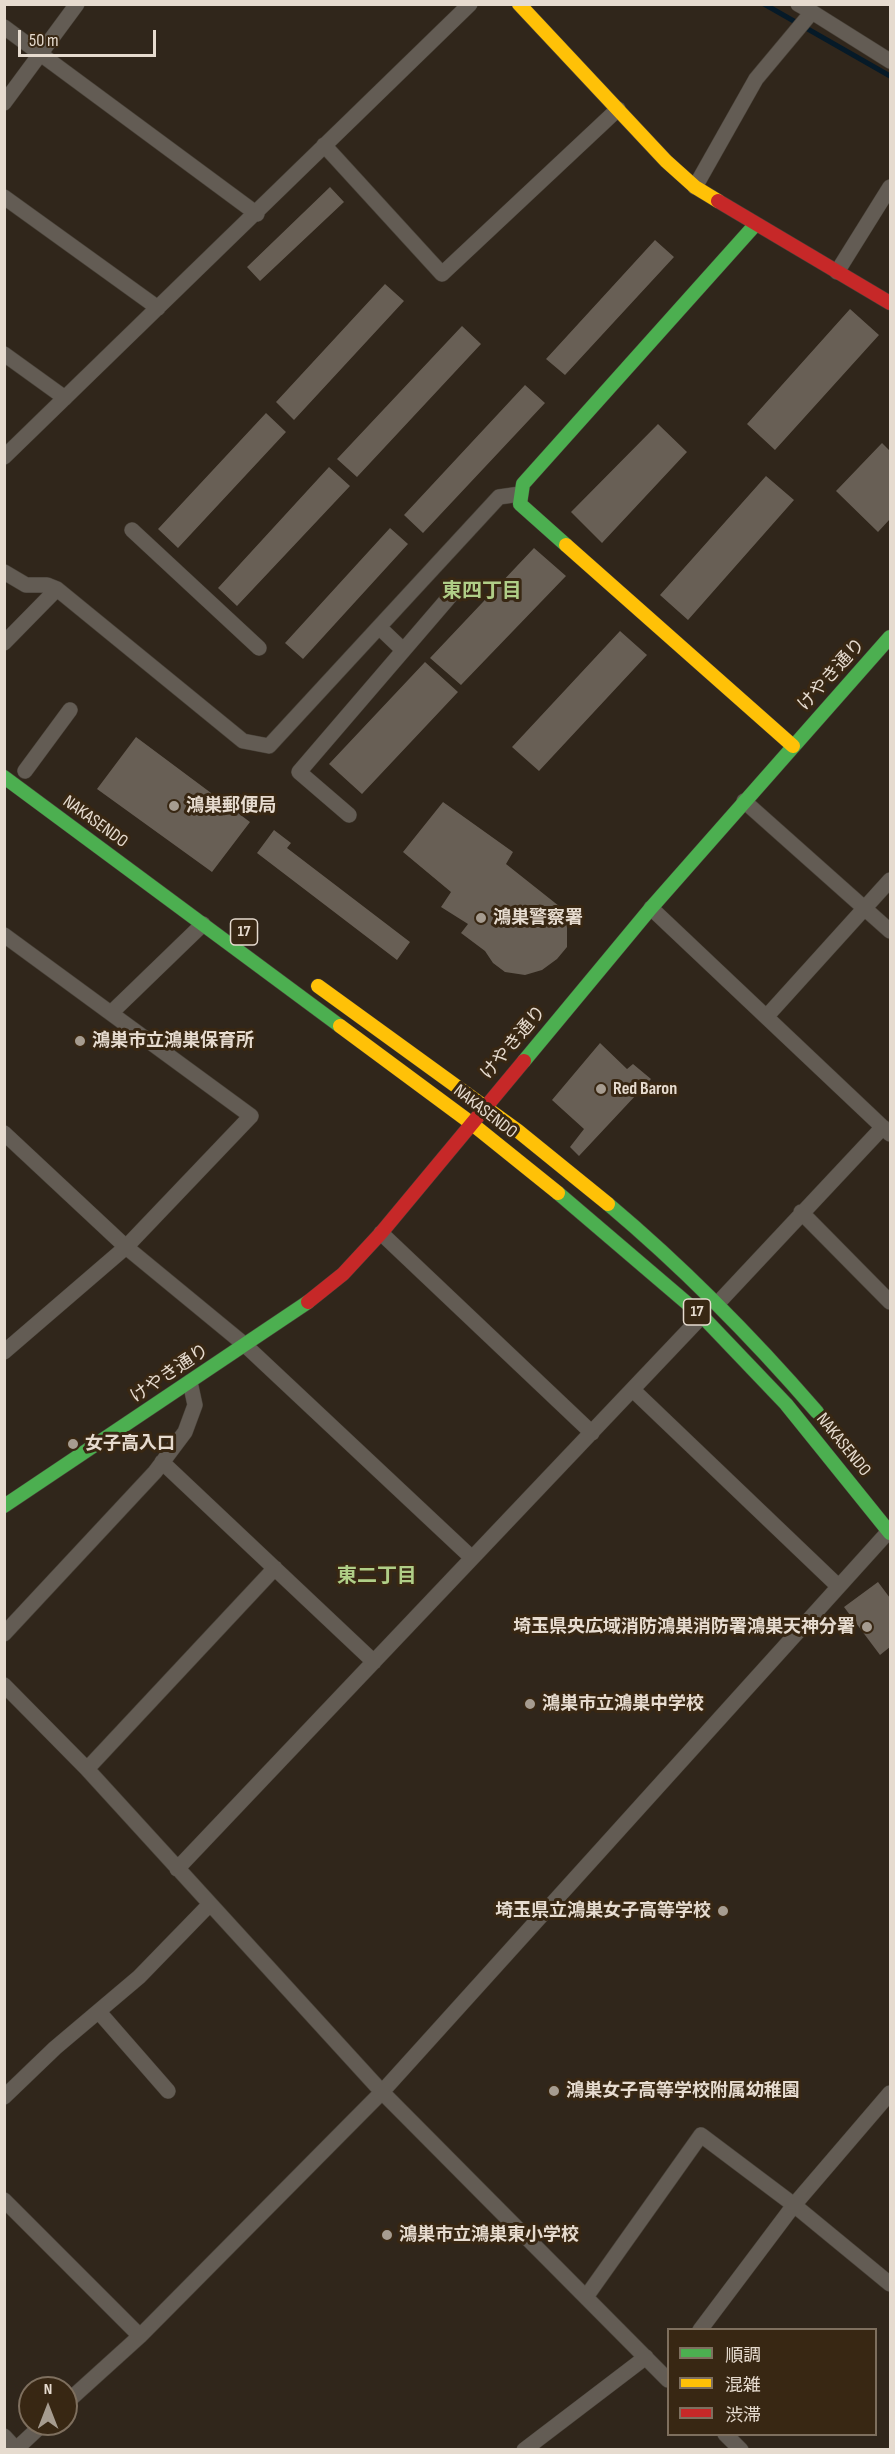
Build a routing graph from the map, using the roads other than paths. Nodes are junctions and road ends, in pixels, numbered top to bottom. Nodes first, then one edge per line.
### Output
1 (77, 4) edge
2 (470, 4) edge
3 (519, 4) edge
4 (798, 4) edge
5 (812, 12) junction
6 (4, 27) edge
7 (41, 54) junction
8 (891, 61) edge
9 (4, 102) edge
10 (618, 109) junction
11 (324, 145) junction
12 (891, 187) edge
13 (695, 188) junction
14 (4, 197) edge
15 (257, 214) junction
16 (754, 225) junction
17 (837, 272) junction
18 (891, 303) edge
19 (158, 308) junction
20 (4, 354) edge
21 (66, 398) junction
22 (4, 457) edge
23 (520, 494) junction
24 (132, 530) dead end
25 (4, 572) edge
26 (57, 589) junction
27 (451, 595) dead end
28 (379, 627) junction
29 (891, 637) edge
30 (4, 643) edge
31 (259, 648) dead end
32 (403, 650) junction
33 (70, 710) dead end
34 (794, 746) junction
35 (11, 760) dead end
36 (30, 774) joint
37 (4, 777) edge
38 (744, 801) junction
39 (350, 815) dead end
40 (891, 880) edge
41 (651, 908) junction
42 (865, 908) junction
43 (203, 924) junction
44 (891, 931) edge
45 (4, 935) edge
46 (306, 977) dead end
47 (111, 1013) junction
48 (767, 1016) junction
49 (485, 1106) junction
50 (471, 1123) junction
51 (887, 1130) edge
52 (4, 1133) edge
53 (801, 1212) junction
54 (381, 1233) junction
55 (126, 1247) junction
56 (891, 1302) edge
57 (718, 1303) junction
58 (702, 1316) junction
59 (245, 1345) junction
60 (4, 1352) edge
61 (190, 1382) junction
62 (633, 1390) junction
63 (824, 1422) dead end
64 (592, 1433) junction
65 (162, 1462) junction
66 (4, 1506) edge
67 (890, 1532) edge
68 (472, 1558) junction
69 (275, 1568) junction
70 (838, 1586) junction
71 (4, 1634) edge
72 (374, 1662) junction
73 (4, 1685) edge
74 (87, 1769) junction
75 (177, 1869) junction
76 (210, 1904) junction
77 (99, 2012) junction
78 (168, 2091) dead end
79 (382, 2092) junction
80 (891, 2093) edge
81 (4, 2097) edge
82 (4, 2200) edge
83 (794, 2205) junction
84 (891, 2284) edge
85 (586, 2297) junction
86 (702, 2328) edge
87 (140, 2336) junction
88 (646, 2357) junction
89 (667, 2376) edge
90 (78, 2392) edge
91 (4, 2436) edge
92 (30, 2436) edge
93 (727, 2436) edge
94 (16, 2449) edge
95 (524, 2450) edge
96 (741, 2450) edge

1 - 7 street
2 - 11 street
3 - 10 main road
4 - 5 street
5 - 8 street
5 - 13 street
6 - 7 street
7 - 9 street
7 - 15 street
10 - 11 street
10 - 13 main road
11 - 15 street
12 - 17 street
13 - 16 main road
14 - 19 street
15 - 19 street
16 - 17 main road
16 - 23 main road
17 - 18 main road
19 - 21 street
20 - 21 street
21 - 22 street
23 - 28 street
23 - 34 main road
24 - 31 street
25 - 26 street
26 - 28 street
26 - 30 street
27 - 32 street
28 - 32 street
29 - 34 main road, けやき通り
32 - 39 street
33 - 36 street
34 - 38 main road, けやき通り
35 - 36 main road
37 - 43 main road, NAKASENDO / 17
38 - 41 main road, けやき通り
38 - 42 street
40 - 42 street
41 - 48 street
41 - 49 main road, けやき通り
42 - 44 street
42 - 48 street
43 - 47 street
43 - 50 main road, NAKASENDO / 17
45 - 47 street
46 - 49 main road, NAKASENDO / 17
47 - 55 street
48 - 51 street
49 - 50 main road, けやき通り
49 - 57 main road, NAKASENDO / 17
50 - 54 main road, けやき通り
50 - 58 main road, NAKASENDO / 17
51 - 53 street
52 - 55 street
53 - 56 street
53 - 57 street
54 - 59 main road, けやき通り
54 - 64 street
55 - 59 street
55 - 60 street
57 - 63 main road, NAKASENDO / 17
58 - 62 street
58 - 67 main road, NAKASENDO / 17
59 - 61 main road, けやき通り
59 - 68 street
61 - 65 street
61 - 66 main road, けやき通り
62 - 64 street
62 - 70 street
64 - 68 street
65 - 69 street
65 - 71 street
67 - 70 street
68 - 72 street
69 - 72 street
69 - 74 street
70 - 79 street
72 - 75 street
73 - 74 street
74 - 75 street
75 - 76 street
76 - 77 street
76 - 79 street
77 - 78 street
77 - 81 street
79 - 85 street
79 - 87 street
80 - 83 street
82 - 87 street
83 - 84 street
83 - 85 street
83 - 86 street
85 - 88 street
87 - 90 street
88 - 89 street
88 - 95 street
91 - 94 street
92 - 94 street
93 - 96 street

